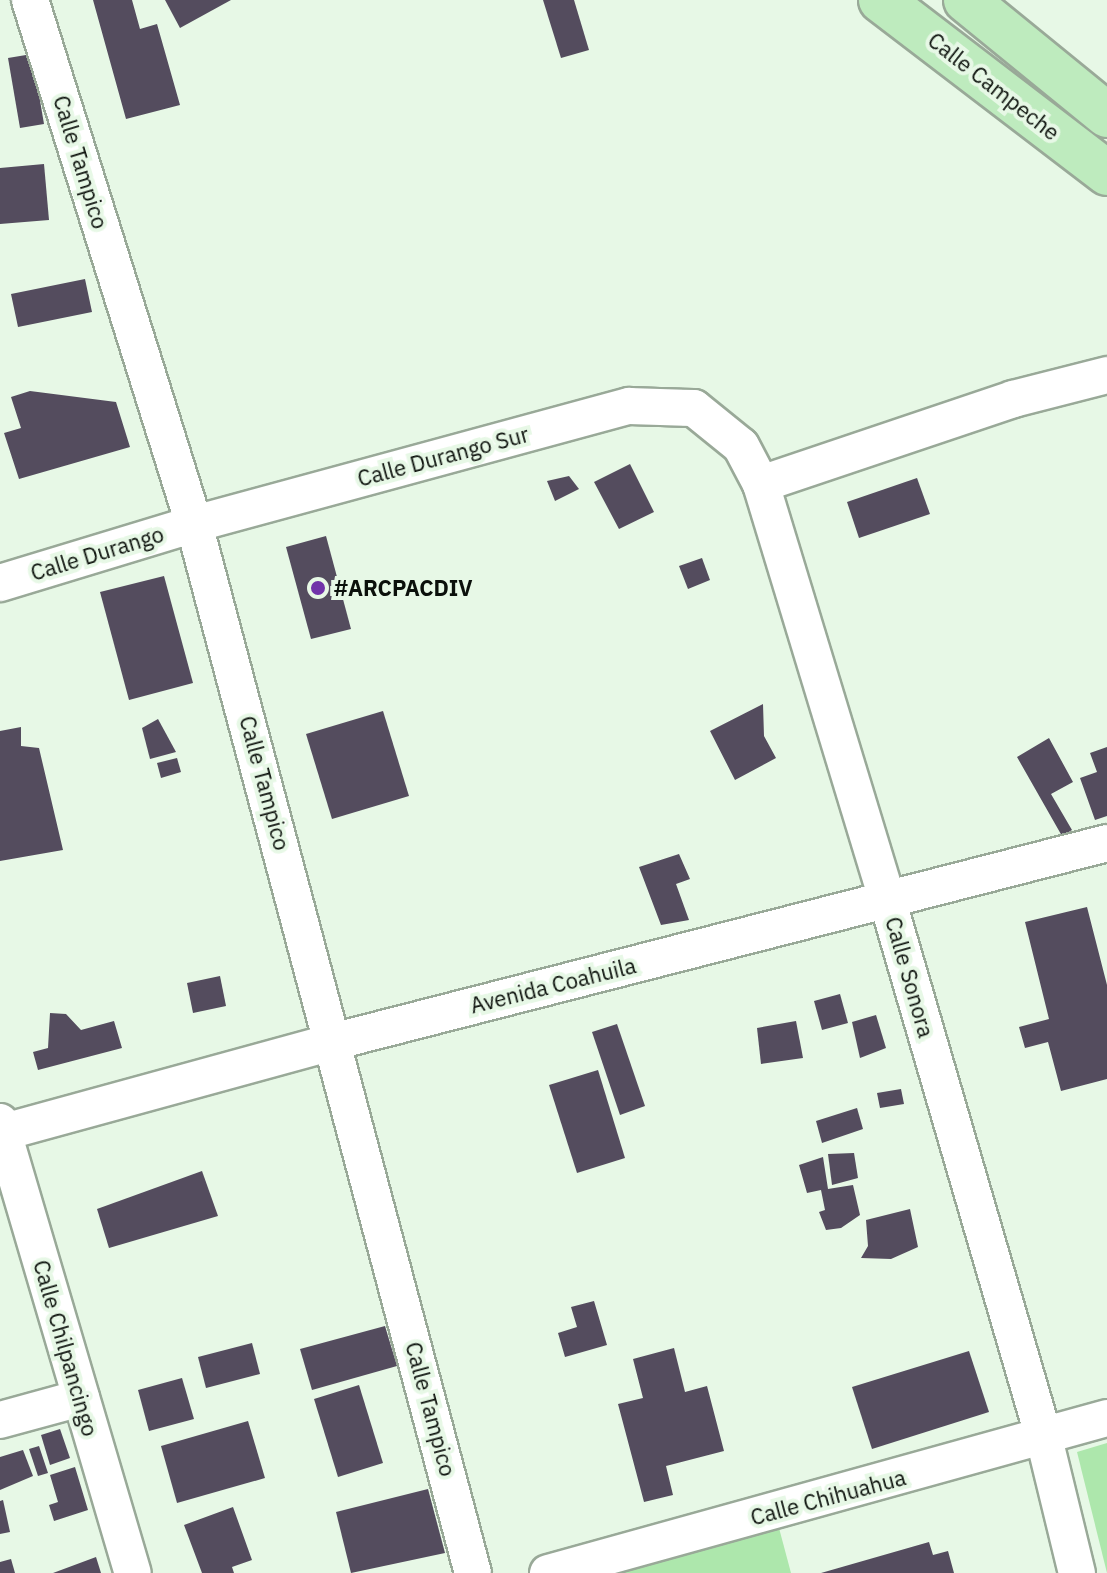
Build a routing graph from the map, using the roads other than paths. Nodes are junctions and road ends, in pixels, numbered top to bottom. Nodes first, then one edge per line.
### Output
1 (30, 0) edge
2 (881, 0) edge
3 (966, 0) edge
4 (1107, 115) edge
5 (1107, 173) edge
6 (1107, 375) edge
7 (694, 408) joint
8 (761, 484) junction
9 (194, 524) junction
10 (0, 583) edge
11 (1107, 843) edge
12 (887, 899) junction
13 (336, 1041) junction
14 (1, 1129) edge
15 (81, 1398) junction
16 (1107, 1418) edge
17 (0, 1420) edge
18 (1044, 1438) junction
19 (133, 1573) edge
20 (473, 1573) edge
21 (548, 1573) edge
22 (1077, 1573) edge

1 - 9 street, Calle Tampico
2 - 5 main road, Calle Campeche
3 - 4 main road
6 - 8 street
7 - 8 street, Calle Sonora
7 - 9 street, Calle Durango Sur
8 - 12 street, Calle Sonora
9 - 10 street, Calle Durango
9 - 13 street, Calle Tampico
11 - 12 street, Avenida Coahuila
12 - 13 street, Avenida Coahuila
12 - 18 street, Calle Sonora
13 - 14 street, Avenida Coahuila
13 - 20 street, Calle Tampico
14 - 15 street, Calle Chilpancingo
15 - 17 street
15 - 19 street, Calle Chilpancingo
16 - 18 street, Calle Chihuahua
18 - 21 street, Calle Chihuahua
18 - 22 street, Calle Sonora

